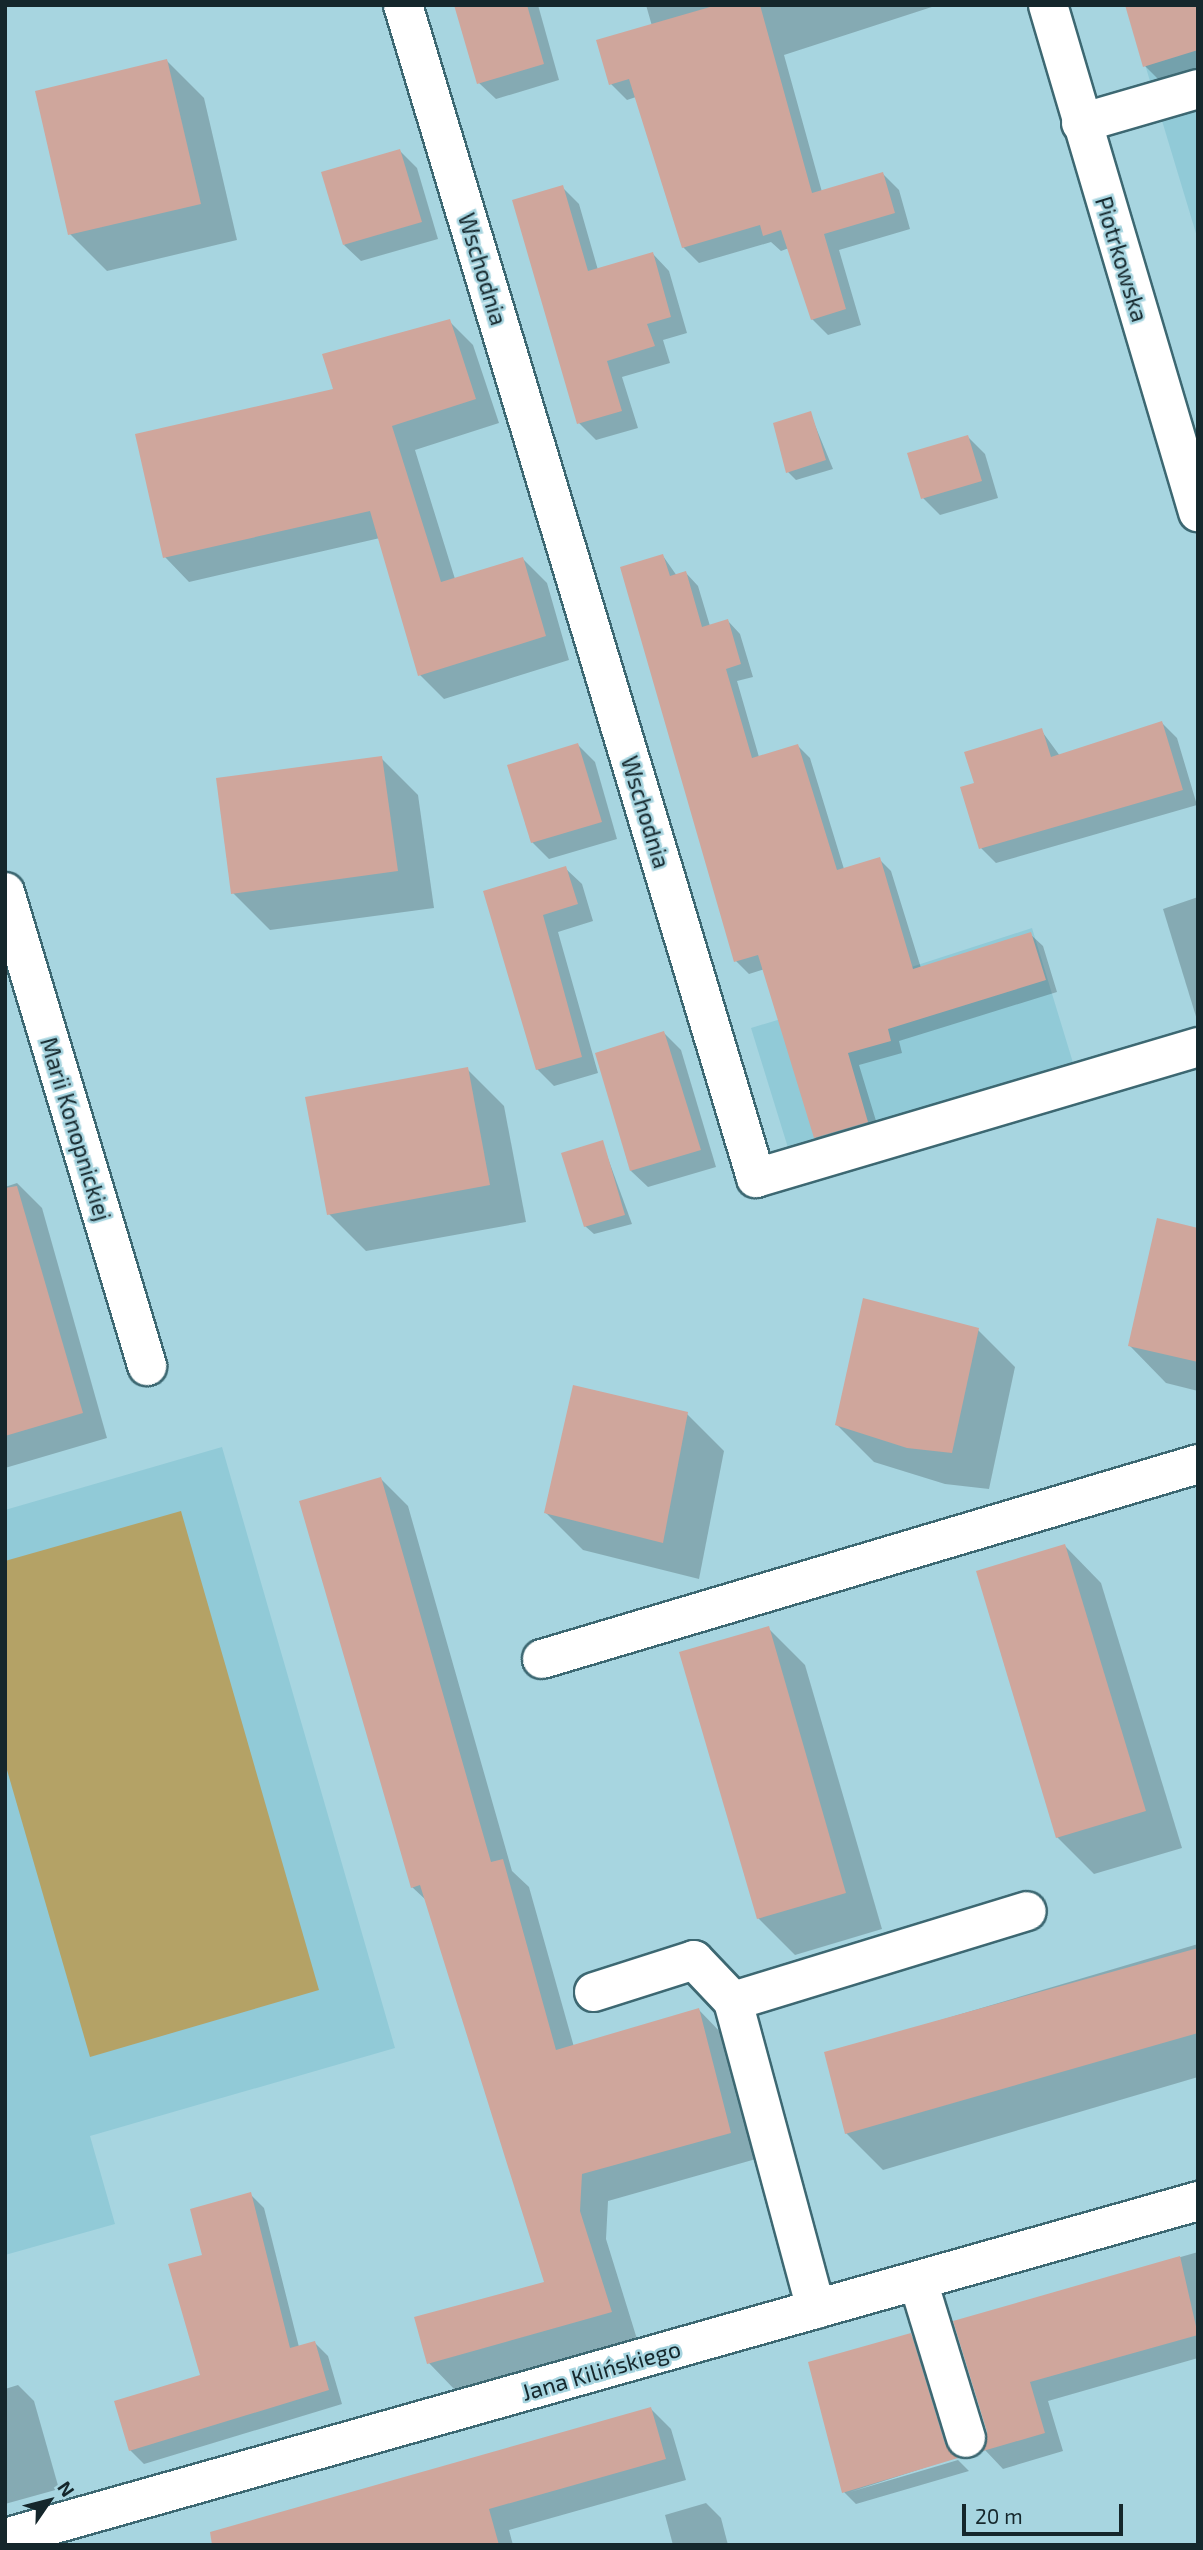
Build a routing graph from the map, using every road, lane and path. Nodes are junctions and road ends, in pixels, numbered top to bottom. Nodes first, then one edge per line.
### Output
1 (403, 5) edge
2 (1048, 5) edge
3 (1198, 89) edge
4 (1081, 123) junction
5 (1198, 512) edge
6 (5, 892) edge
7 (1198, 1047) edge
8 (147, 1366) dead end
9 (1195, 1476) edge
10 (542, 1659) dead end
11 (1027, 1911) dead end
12 (594, 1992) dead end
13 (733, 2001) junction
14 (1198, 2201) edge
15 (918, 2281) junction
16 (816, 2309) junction
17 (966, 2438) dead end
18 (5, 2538) edge

1 - 7 street, Wschodnia
2 - 4 street, Piotrkowska
3 - 4 street
4 - 5 street, Piotrkowska
6 - 8 street, Marii Konopnickiej
9 - 10 street
11 - 13 street
12 - 13 street
13 - 16 street
14 - 15 street, Jana Kilińskiego
15 - 16 street, Jana Kilińskiego
15 - 17 street
16 - 18 street, Jana Kilińskiego

